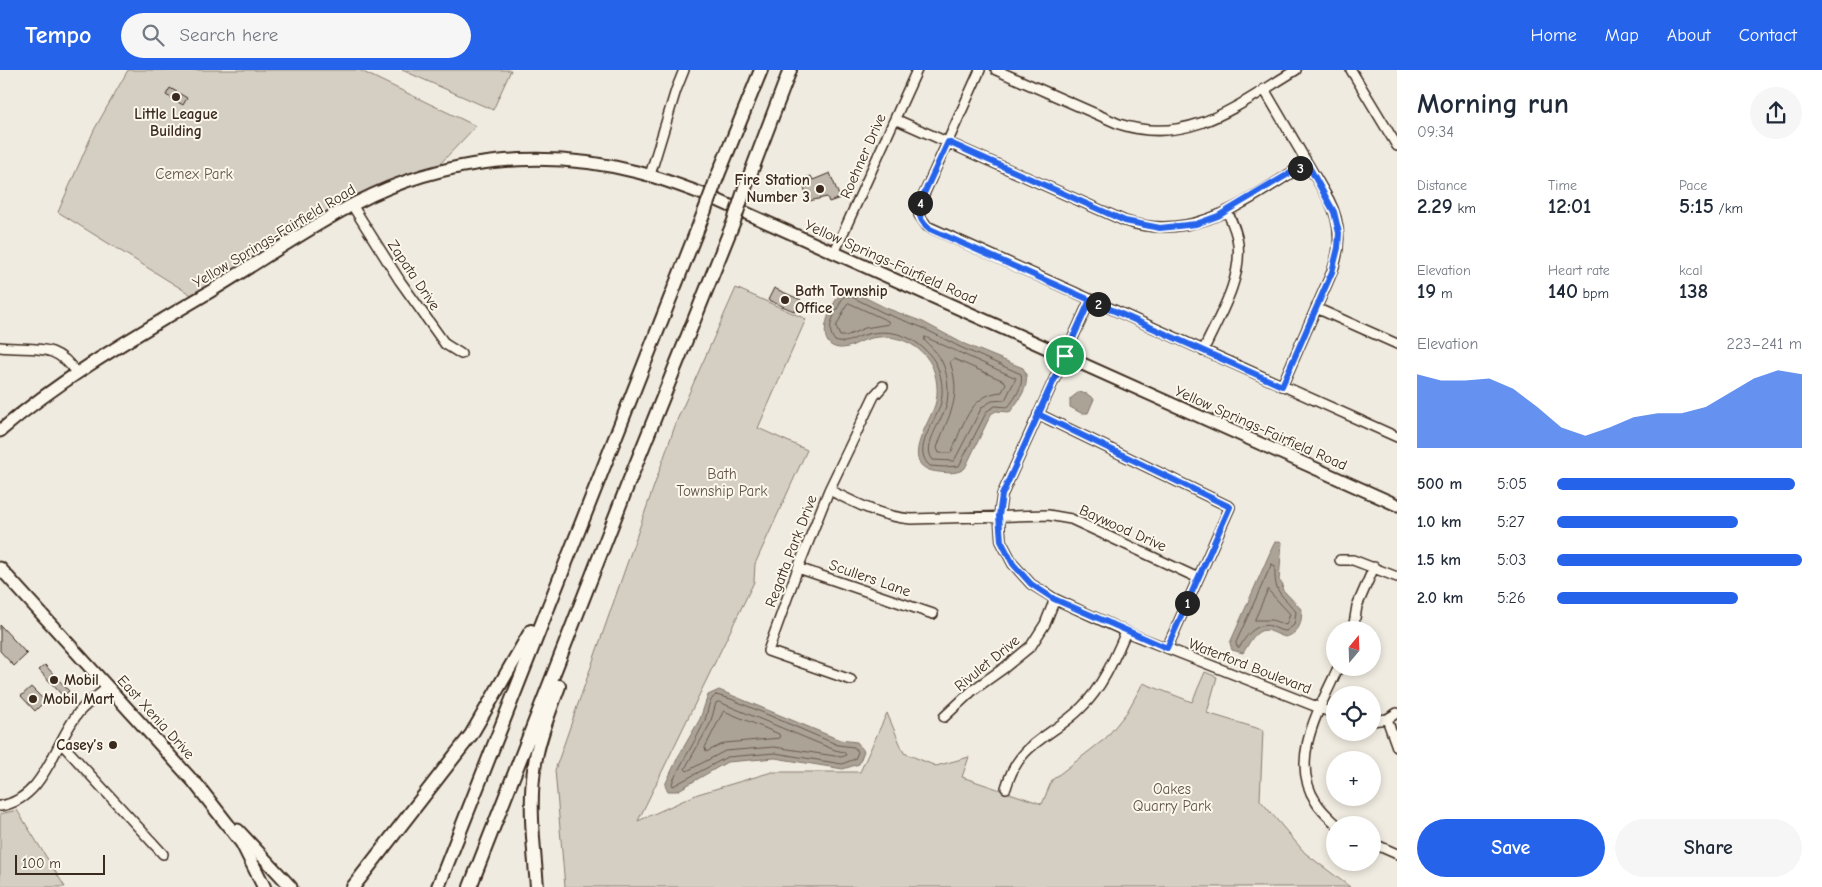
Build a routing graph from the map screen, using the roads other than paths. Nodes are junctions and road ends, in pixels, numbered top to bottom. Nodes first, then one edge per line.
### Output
1 (684, 70) edge
2 (761, 70) edge
3 (790, 70) edge
4 (917, 70) edge
5 (980, 70) edge
6 (996, 70) edge
7 (1296, 70) edge
8 (1352, 70) edge
9 (1264, 89) junction
10 (896, 119) junction
11 (948, 142) junction
12 (1397, 146) edge
13 (1307, 163) junction
14 (650, 176) junction
15 (352, 205) junction
16 (1227, 211) junction
17 (834, 253) junction
18 (1090, 300) junction
19 (1316, 308) junction
20 (1397, 344) edge
21 (0, 347) edge
22 (1203, 351) junction
23 (461, 354) dead end
24 (1065, 356) junction
25 (77, 374) junction
26 (883, 386) dead end
27 (1282, 386) junction
28 (1038, 414) junction
29 (0, 431) edge
30 (1397, 437) edge
31 (628, 484) junction
32 (829, 490) junction
33 (1397, 505) edge
34 (999, 516) junction
35 (568, 554) junction
36 (1340, 560) dead end
37 (1374, 567) junction
38 (0, 568) edge
39 (798, 568) junction
40 (1397, 577) edge
41 (1198, 578) junction
42 (1054, 599) junction
43 (933, 614) dead end
44 (1354, 621) edge
45 (1126, 632) junction
46 (1167, 648) junction
47 (1334, 676) edge
48 (851, 680) dead end
49 (108, 687) junction
50 (1320, 708) junction
51 (1326, 710) edge
52 (1397, 713) edge
53 (944, 717) dead end
54 (1387, 719) junction
55 (1381, 720) edge
56 (60, 743) junction
57 (1397, 747) edge
58 (196, 784) junction
59 (1006, 788) dead end
60 (0, 806) edge
61 (1328, 816) edge
62 (1381, 847) edge
63 (163, 854) dead end
64 (1397, 854) edge
65 (264, 887) edge
66 (291, 887) edge
67 (353, 887) edge
68 (438, 887) edge
69 (470, 887) edge
70 (537, 887) edge

1 - 14 street
2 - 35 highway, bridge
3 - 31 highway, bridge
4 - 10 street, Roehner Drive
5 - 11 street
6 - 9 street
7 - 9 street
8 - 12 street
9 - 13 street
10 - 11 street
10 - 17 street, Roehner Drive
11 - 16 street
11 - 18 street
13 - 16 street
13 - 19 street
14 - 15 main road, Yellow Springs-Fairfield Road
14 - 17 main road, Yellow Springs-Fairfield Road
15 - 23 street, Zapata Drive
15 - 25 main road, Yellow Springs-Fairfield Road
16 - 22 street
17 - 24 main road, Yellow Springs-Fairfield Road
18 - 22 street
18 - 24 street, Waterford Boulevard
19 - 20 street
19 - 27 street
21 - 25 street
22 - 27 street
24 - 28 street, Waterford Boulevard
24 - 33 main road, Yellow Springs-Fairfield Road
25 - 29 main road, Yellow Springs-Fairfield Road
26 - 32 street, Regatta Park Drive
27 - 30 street
28 - 34 street, Waterford Boulevard
28 - 41 street
31 - 69 highway
31 - 70 highway
32 - 34 street, Baywood Drive
32 - 39 street, Regatta Park Drive
34 - 41 street, Baywood Drive
34 - 42 street, Waterford Boulevard
35 - 67 highway
35 - 68 highway
36 - 37 street
37 - 40 street
37 - 44 street
38 - 49 main road, East Xenia Drive
39 - 43 street, Scullers Lane
39 - 48 street, Regatta Park Drive
41 - 46 street
42 - 45 street, Waterford Boulevard
42 - 53 street, Rivulet Drive
45 - 46 street, Waterford Boulevard
45 - 59 street
46 - 50 street, Waterford Boulevard
47 - 50 street
49 - 56 street
49 - 58 main road, East Xenia Drive
50 - 51 street, Waterford Boulevard
50 - 61 street
52 - 54 street
54 - 55 street
54 - 57 street
56 - 60 street
56 - 63 street
58 - 65 highway
58 - 66 main road, East Xenia Drive
62 - 64 street

